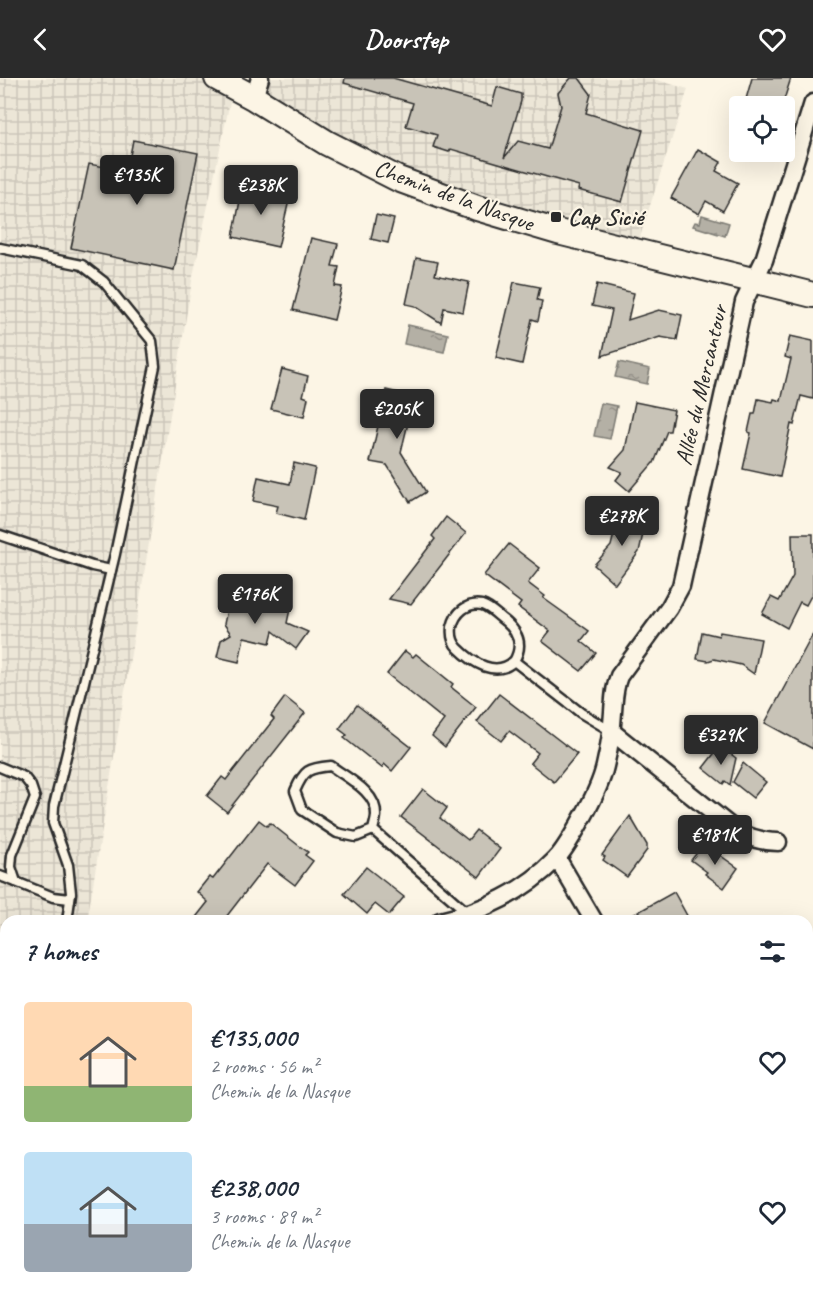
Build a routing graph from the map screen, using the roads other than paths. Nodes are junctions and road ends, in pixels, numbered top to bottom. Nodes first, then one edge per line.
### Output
1 (217, 78) edge
2 (257, 88) edge
3 (813, 103) edge
4 (0, 248) edge
5 (754, 281) junction
6 (813, 295) edge
7 (0, 536) edge
8 (111, 570) junction
9 (514, 661) junction
10 (611, 731) junction
11 (0, 767) edge
12 (373, 830) junction
13 (778, 842) dead end
14 (557, 858) junction
15 (0, 876) edge
16 (16, 882) junction
17 (70, 899) junction
18 (469, 914) junction
19 (69, 915) edge
20 (465, 915) edge
21 (590, 915) edge

1 - 2 street, Chemin de la Nasque
2 - 5 street, Chemin de la Nasque
3 - 5 street, Allée du Mercantour
4 - 8 lane
5 - 6 street, Chemin de la Nasque
5 - 10 street, Allée du Mercantour
7 - 8 lane
8 - 17 lane
9 - 9 lane
9 - 10 lane
10 - 13 street
10 - 14 street, Allée du Mercantour
11 - 16 lane
12 - 12 lane
12 - 18 lane
14 - 18 street, Allée du Mercantour
14 - 21 street
15 - 16 lane
16 - 17 lane
17 - 19 lane
18 - 20 street, Allée du Mercantour

